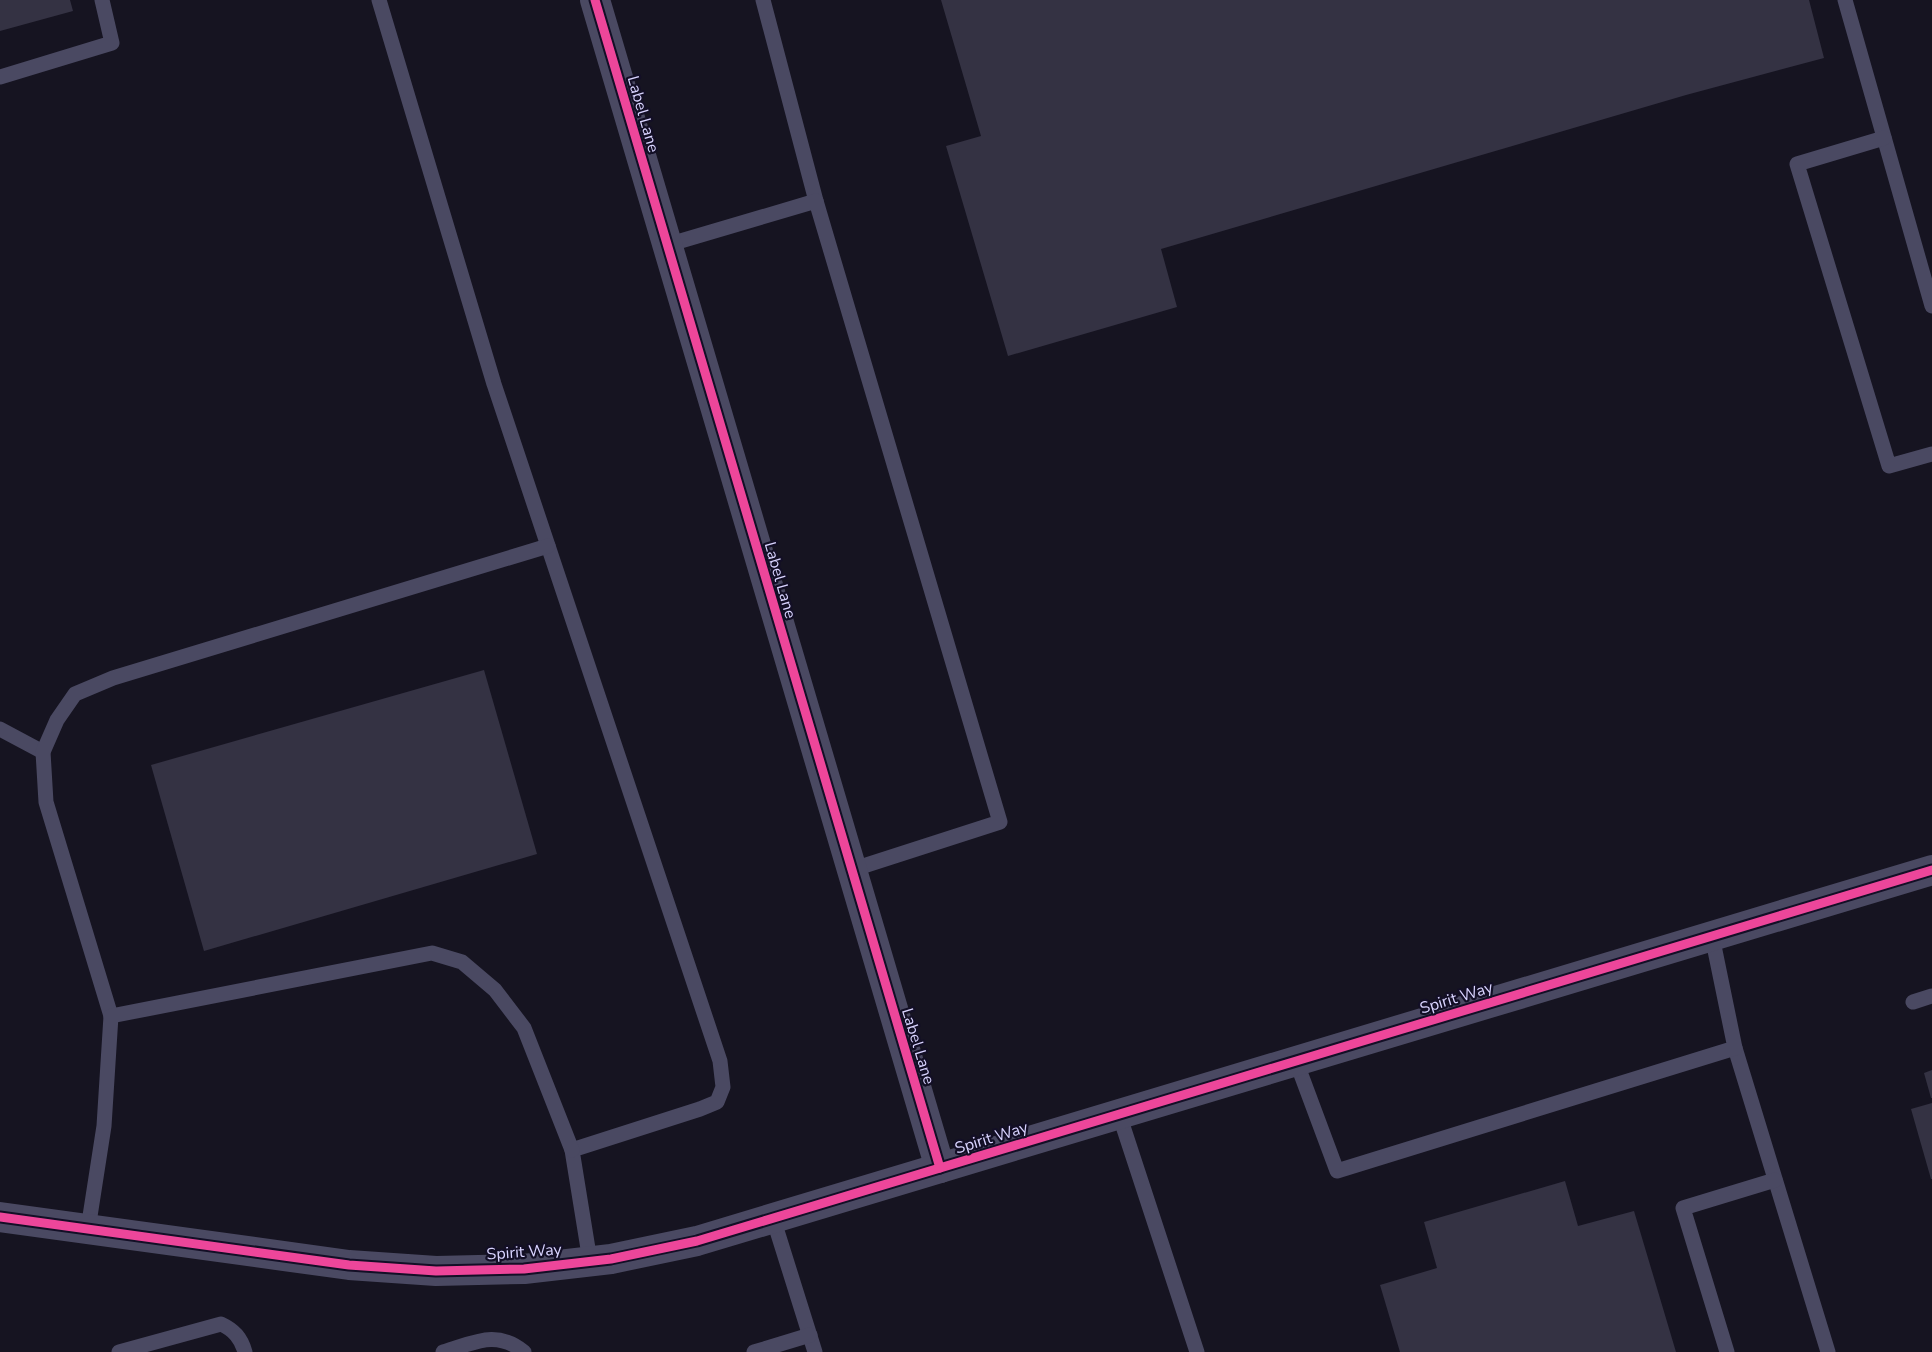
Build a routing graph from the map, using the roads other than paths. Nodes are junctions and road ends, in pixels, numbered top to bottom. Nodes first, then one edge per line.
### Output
1 (102, 0) edge
2 (379, 0) edge
3 (595, 0) edge
4 (763, 0) edge
5 (1845, 0) edge
6 (0, 77) edge
7 (1884, 138) junction
8 (816, 201) junction
9 (667, 245) junction
10 (1929, 285) edge
11 (1932, 306) edge
12 (1932, 454) edge
13 (548, 546) junction
14 (0, 729) edge
15 (43, 752) junction
16 (851, 870) junction
17 (1932, 870) edge
18 (1712, 936) junction
19 (1932, 996) edge
20 (1913, 1002) dead end
21 (111, 1016) junction
22 (1735, 1048) junction
23 (1296, 1061) junction
24 (1119, 1114) junction
25 (572, 1150) junction
26 (940, 1168) junction
27 (1775, 1180) junction
28 (0, 1217) edge
29 (773, 1218) junction
30 (88, 1229) junction
31 (590, 1261) junction
32 (810, 1335) junction
33 (119, 1352) edge
34 (245, 1352) edge
35 (443, 1352) edge
36 (524, 1352) edge
37 (753, 1352) edge
38 (815, 1352) edge
39 (1197, 1352) edge
40 (1727, 1352) edge
41 (1828, 1352) edge

1 - 6 lane
2 - 13 lane
3 - 9 street, Label Lane
4 - 8 lane
5 - 7 lane
7 - 10 lane
7 - 12 lane
8 - 9 lane
8 - 16 lane
9 - 16 street, Label Lane
10 - 11 lane
13 - 15 lane
13 - 25 lane
14 - 15 lane
15 - 21 lane
16 - 26 street, Label Lane
17 - 18 street, Spirit Way
18 - 22 lane
18 - 23 street, Spirit Way
19 - 20 lane
21 - 25 lane
21 - 30 lane
22 - 23 lane
22 - 27 lane
23 - 24 street, Spirit Way
24 - 26 street, Spirit Way
24 - 39 lane
25 - 31 lane
26 - 29 street, Spirit Way
27 - 40 lane
27 - 41 lane
28 - 30 street, Spirit Way
29 - 31 street, Spirit Way
29 - 32 lane
30 - 31 street, Spirit Way
32 - 37 lane
32 - 38 lane
33 - 34 lane
35 - 36 lane

